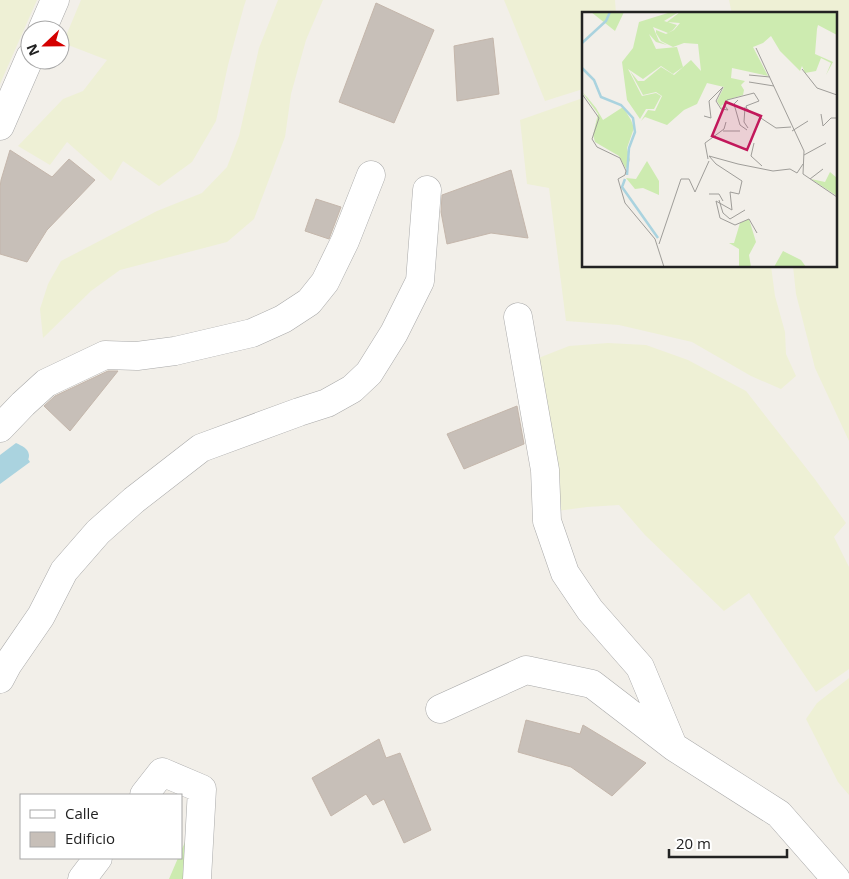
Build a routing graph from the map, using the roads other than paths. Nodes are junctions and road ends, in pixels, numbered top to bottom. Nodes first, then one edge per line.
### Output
1 (55, 0) edge
2 (46, 20) edge
3 (24, 70) edge
4 (0, 126) edge
5 (372, 175) dead end
6 (427, 190) dead end
7 (518, 317) dead end
8 (0, 428) edge
9 (0, 679) edge
10 (440, 709) dead end
11 (674, 747) junction
12 (145, 794) edge
13 (97, 859) edge
14 (82, 879) edge
15 (197, 879) edge
16 (836, 879) edge

1 - 2 street
3 - 4 street
5 - 8 street
6 - 9 street
7 - 11 street
10 - 11 street
11 - 16 street
12 - 15 street
13 - 14 street

